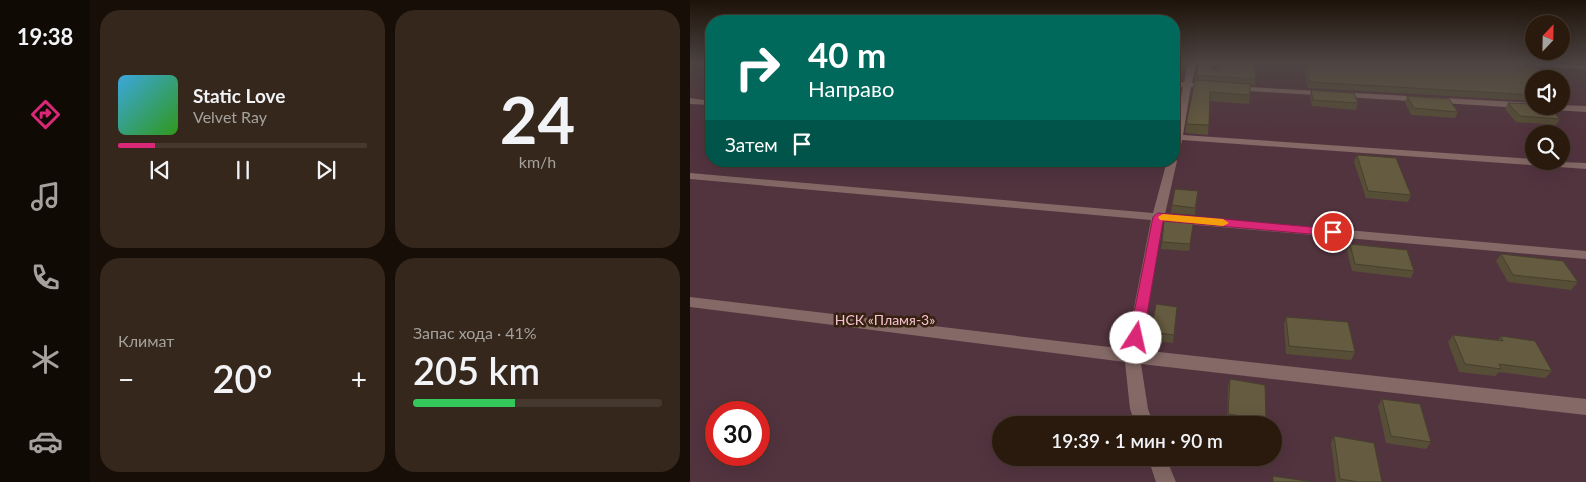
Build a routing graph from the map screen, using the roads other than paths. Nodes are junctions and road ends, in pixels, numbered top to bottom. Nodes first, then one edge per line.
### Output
1 (1189, 85) edge
2 (1196, 85) edge
3 (1218, 87) edge
4 (1228, 87) edge
5 (690, 101) edge
6 (705, 102) edge
7 (1525, 105) edge
8 (1570, 108) edge
9 (1586, 109) edge
10 (1180, 121) edge
11 (1180, 137) edge
12 (1586, 166) edge
13 (1170, 167) edge
14 (690, 176) edge
15 (1158, 217) junction
16 (1586, 255) edge
17 (690, 302) edge
18 (1132, 356) junction
19 (1586, 407) edge
20 (1141, 416) edge
21 (1160, 466) edge
22 (1166, 482) edge

1 - 10 street
2 - 3 street
4 - 7 street
5 - 6 street
8 - 9 street
11 - 12 street
13 - 15 street
14 - 15 street
15 - 16 street
15 - 18 street
17 - 18 street
18 - 19 street
18 - 20 street
21 - 22 street

